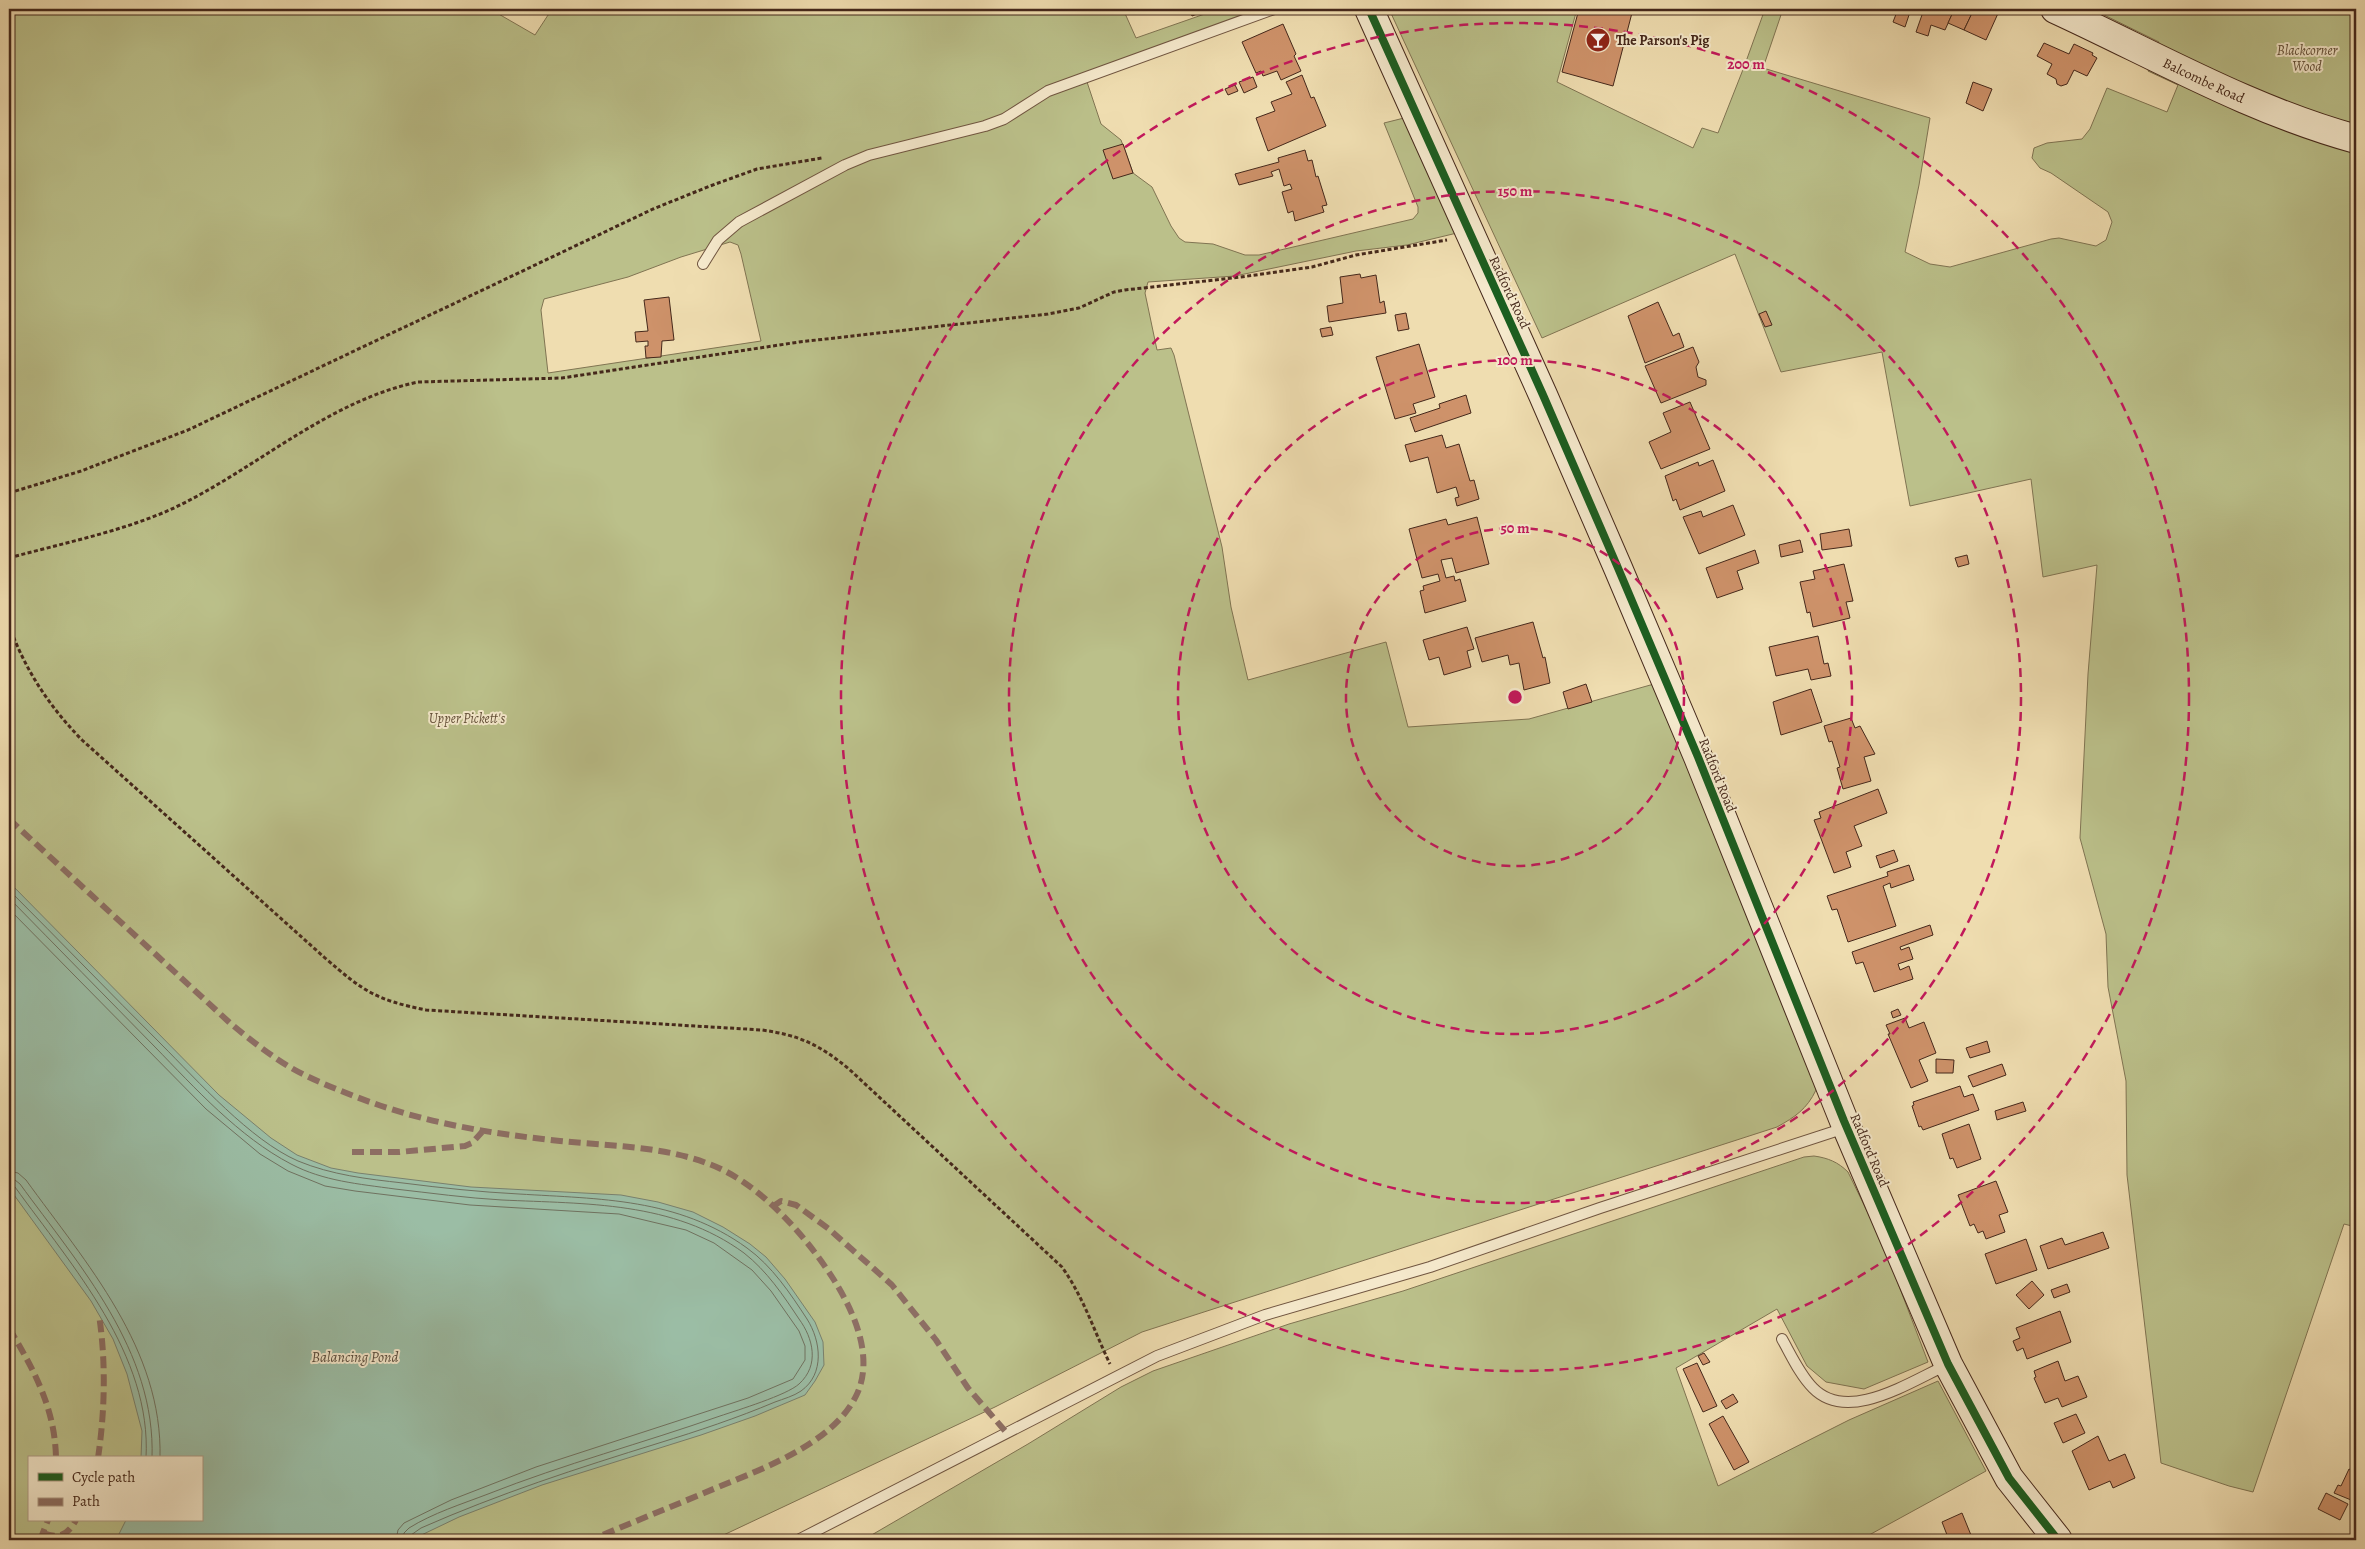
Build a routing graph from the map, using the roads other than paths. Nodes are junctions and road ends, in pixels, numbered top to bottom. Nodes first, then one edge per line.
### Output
1 (1274, 9) edge
2 (1369, 9) edge
3 (2055, 9) edge
4 (2356, 139) edge
5 (704, 264) dead end
6 (1847, 1128) junction
7 (1782, 1339) dead end
8 (1948, 1364) junction
9 (798, 1540) edge
10 (2058, 1540) edge

1 - 5 lane
2 - 6 street, Radford Road
3 - 4 street, Balcombe Road
6 - 8 street, Radford Road
6 - 9 lane
7 - 8 lane
8 - 10 street, Radford Road

